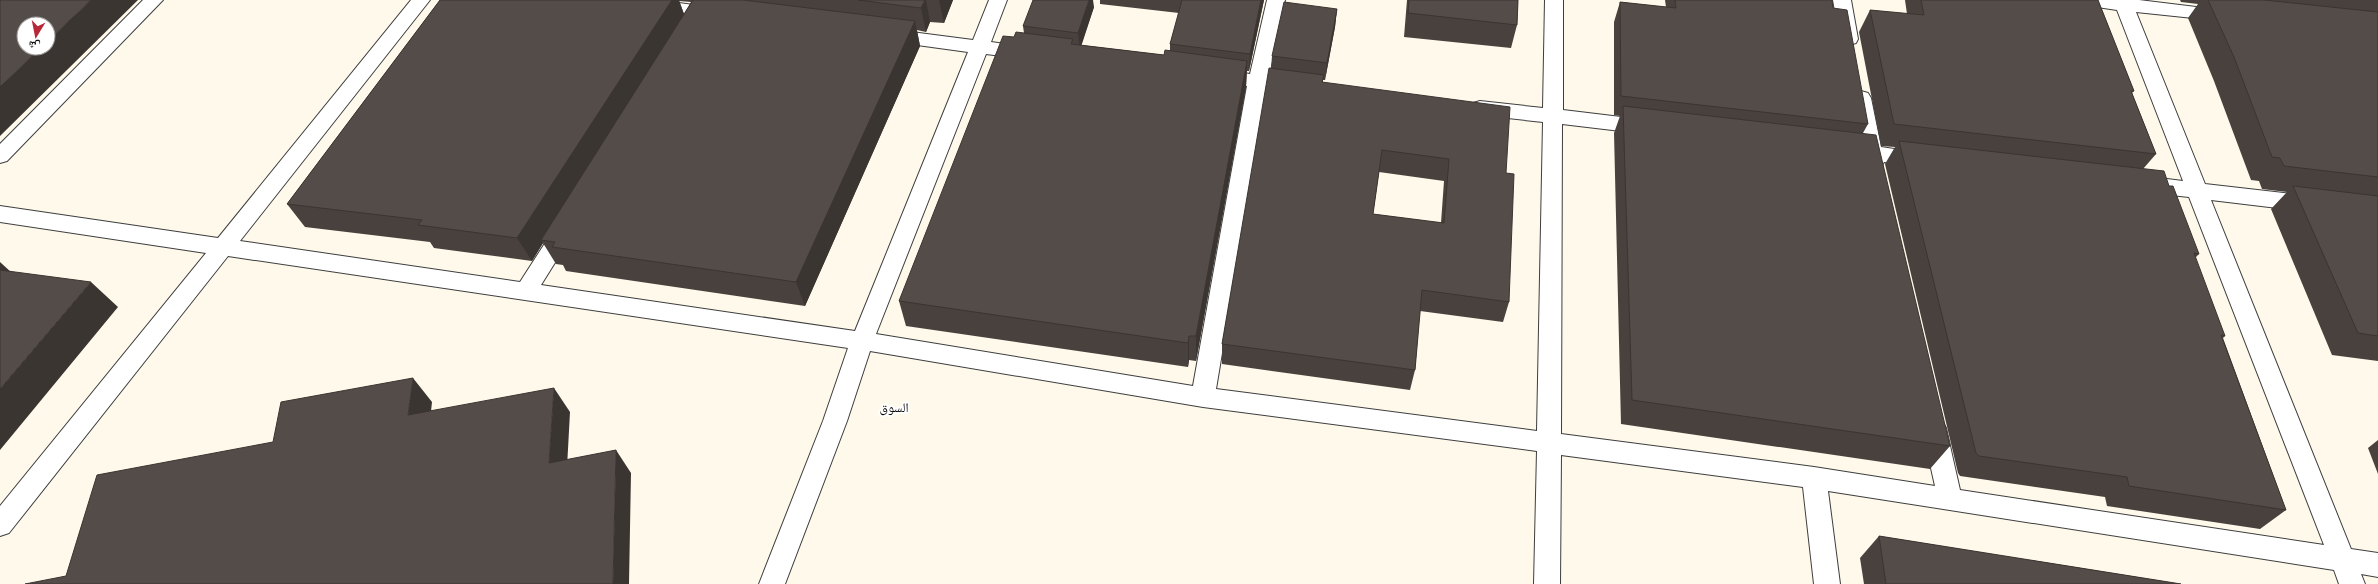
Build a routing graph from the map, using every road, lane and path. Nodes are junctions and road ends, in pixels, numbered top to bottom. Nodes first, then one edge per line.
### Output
1 (154, 0) edge
2 (421, 0) edge
3 (611, 0) edge
4 (998, 0) edge
5 (1276, 0) edge
6 (1554, 0) edge
7 (1842, 0) edge
8 (2083, 0) edge
9 (2123, 2) edge
10 (700, 11) junction
11 (739, 16) edge
12 (2243, 17) edge
13 (688, 32) edge
14 (871, 33) edge
15 (980, 47) junction
16 (1044, 55) edge
17 (1202, 74) edge
18 (1258, 81) junction
19 (1312, 87) edge
20 (1460, 105) edge
21 (1552, 116) junction
22 (1661, 129) edge
23 (1832, 148) edge
24 (1871, 153) junction
25 (0, 156) edge
26 (1935, 160) edge
27 (2125, 182) edge
28 (1878, 184) edge
29 (2196, 190) junction
30 (2331, 206) edge
31 (575, 212) edge
32 (0, 214) edge
33 (221, 247) junction
34 (526, 292) junction
35 (862, 341) junction
36 (1203, 397) junction
37 (1929, 407) edge
38 (1549, 444) junction
39 (1814, 478) junction
40 (1950, 499) junction
41 (0, 525) edge
42 (2342, 560) junction
43 (2378, 565) edge
44 (772, 584) edge
45 (1547, 584) edge
46 (1827, 584) edge
47 (2352, 584) edge

1 - 25 street
2 - 33 street
3 - 10 street
4 - 15 street
5 - 18 street
6 - 21 street
7 - 24 street
8 - 9 street
9 - 12 street
9 - 29 street
10 - 11 street
10 - 13 street
14 - 15 street
15 - 16 street
15 - 35 street
17 - 18 street
18 - 19 street
18 - 36 street
20 - 21 street
21 - 22 street
21 - 38 street
23 - 24 street
24 - 26 street
24 - 28 street
27 - 29 street
29 - 30 street
29 - 42 street
31 - 34 street
32 - 33 street
33 - 34 street
33 - 41 street
34 - 35 street
35 - 36 street
35 - 44 street
36 - 38 street
37 - 40 street
38 - 39 street
38 - 45 street
39 - 40 street
39 - 46 street
40 - 42 street
42 - 43 street
42 - 47 street

